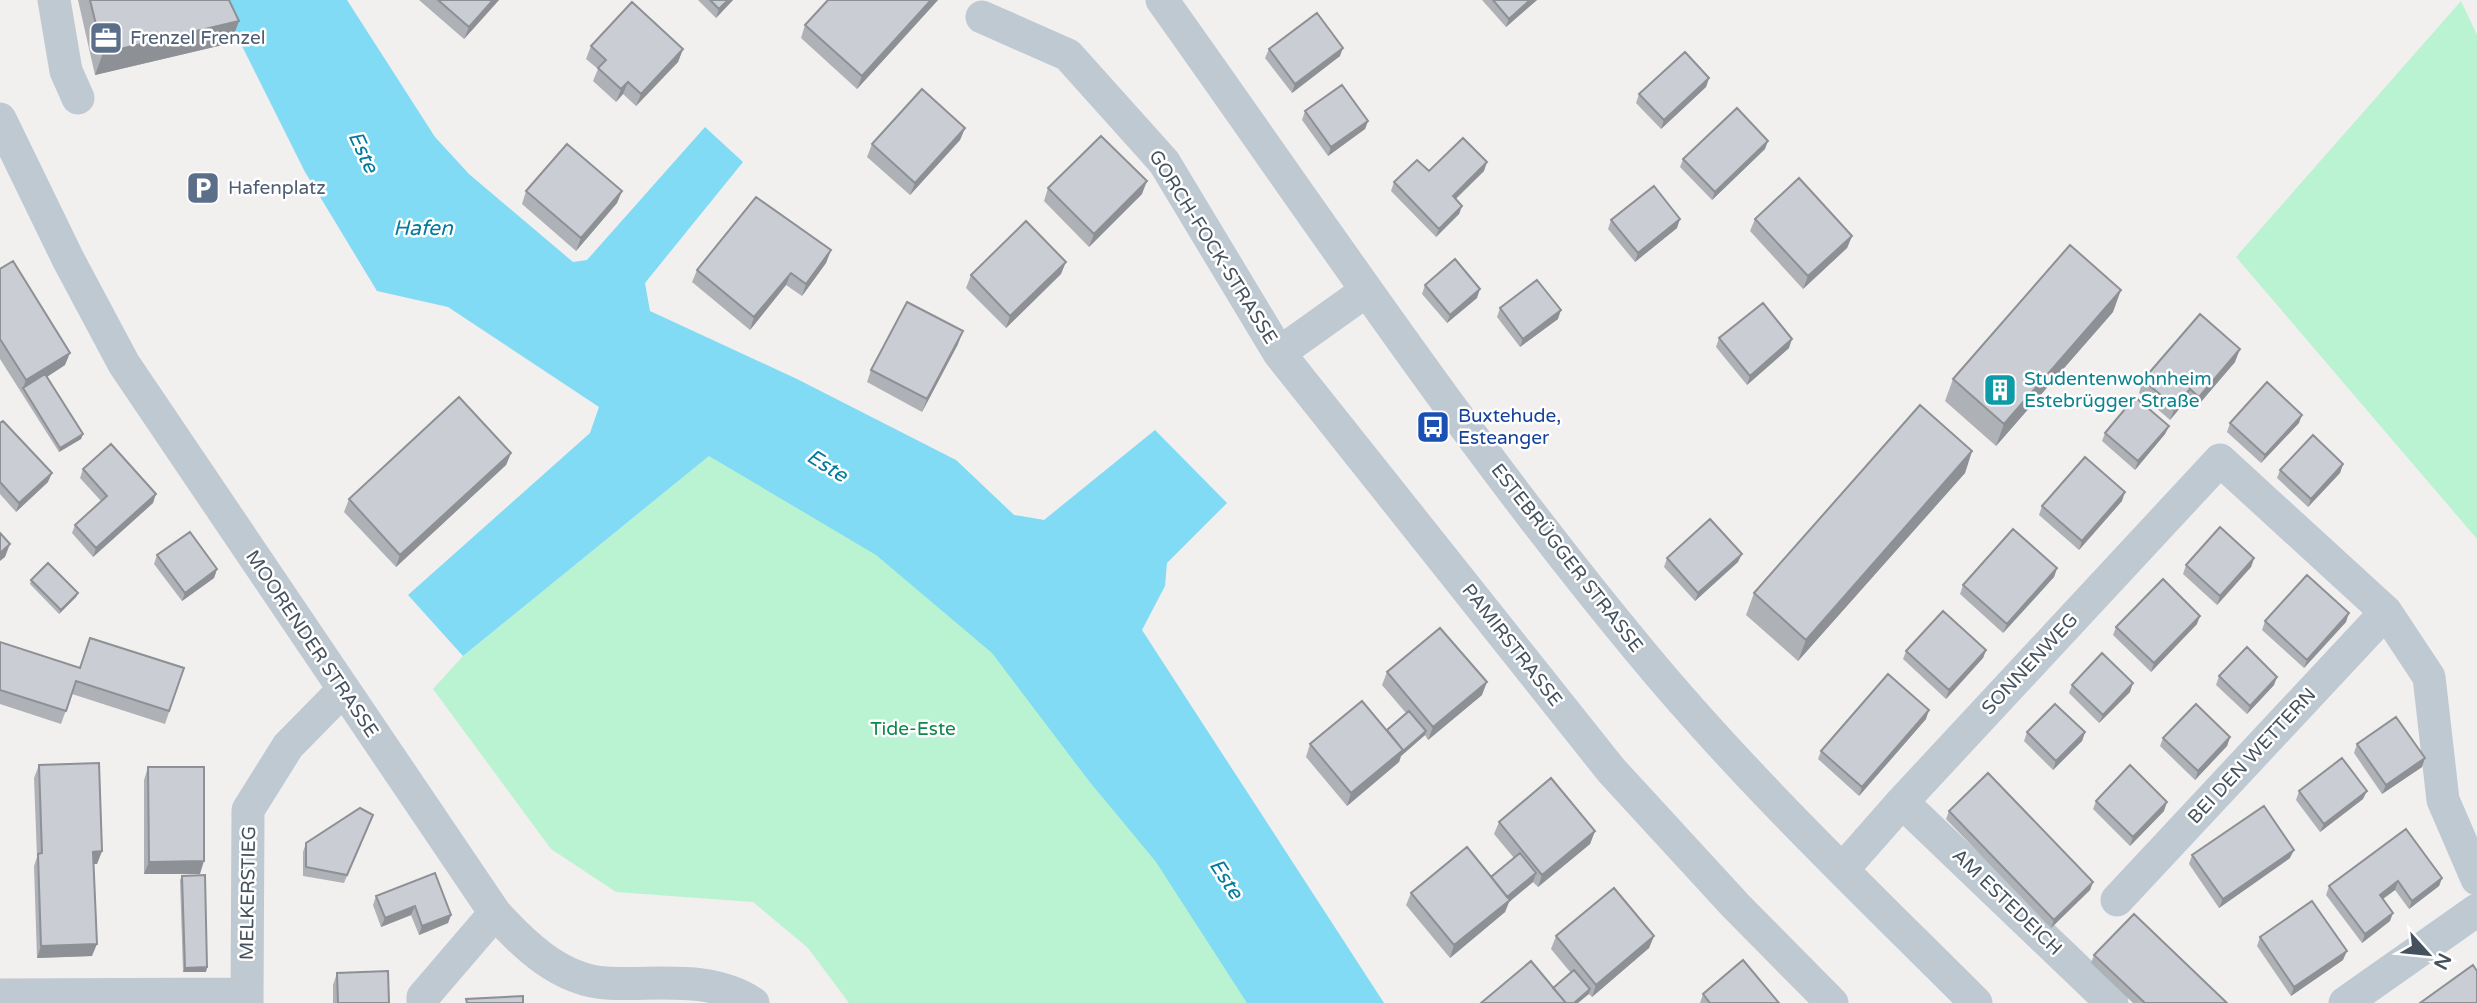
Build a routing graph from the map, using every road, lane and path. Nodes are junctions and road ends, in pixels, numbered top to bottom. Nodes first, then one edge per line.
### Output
1 (54, 0) edge
2 (1162, 0) edge
3 (982, 17) dead end
4 (78, 98) dead end
5 (0, 120) edge
6 (1366, 291) junction
7 (1279, 353) junction
8 (2386, 612) junction
9 (343, 690) junction
10 (1902, 802) junction
11 (1843, 869) junction
12 (2477, 879) edge
13 (2117, 900) dead end
14 (2477, 910) edge
15 (495, 914) junction
16 (0, 995) edge
17 (247, 999) edge
18 (423, 1003) edge
19 (753, 1003) edge
20 (1832, 1003) edge
21 (1976, 1003) edge
22 (2112, 1003) edge
23 (2345, 1003) edge

1 - 4 street
2 - 6 street, ESTEBRÜGGER STRASSE
3 - 7 street, GORCH-FOCK-STRASSE
5 - 9 street, MOORENDER STRASSE
6 - 7 street
6 - 11 street, ESTEBRÜGGER STRASSE
7 - 20 street, PAMIRSTRASSE
8 - 10 street, SONNENWEG
8 - 12 street
8 - 13 street, BEI DEN WETTERN
9 - 15 street, MOORENDER STRASSE
9 - 17 street, MELKERSTIEG
10 - 11 street, SONNENWEG
10 - 22 street, AM ESTEDEICH
11 - 21 street, ESTEBRÜGGER STRASSE
14 - 23 street
15 - 18 street
15 - 19 street, MOORENDER STRASSE
16 - 17 street

